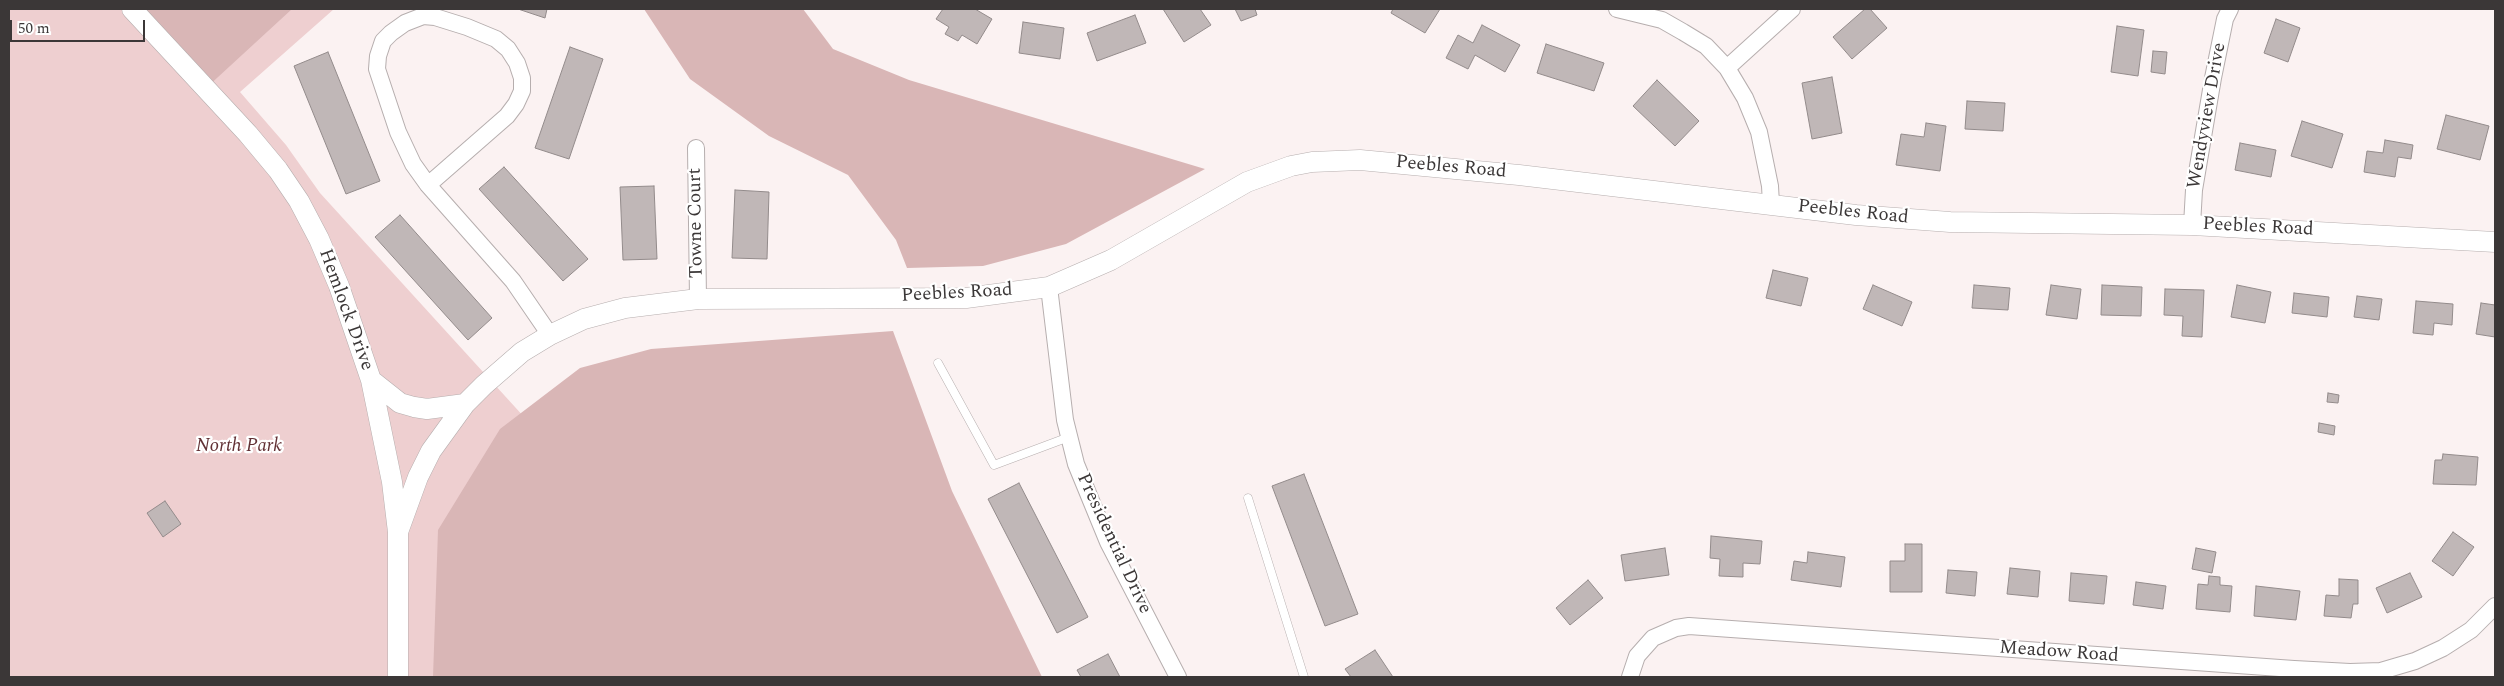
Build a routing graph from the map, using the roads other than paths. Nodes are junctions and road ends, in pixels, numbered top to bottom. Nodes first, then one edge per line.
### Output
1 (132, 9) edge
2 (1792, 9) edge
3 (2230, 9) edge
4 (1626, 10) edge
5 (1727, 68) junction
6 (696, 148) dead end
7 (428, 185) junction
8 (1770, 204) junction
9 (2192, 225) junction
10 (2495, 242) edge
11 (1049, 286) junction
12 (698, 299) junction
13 (550, 335) junction
14 (938, 363) dead end
15 (371, 380) junction
16 (465, 404) junction
17 (1069, 437) junction
18 (1248, 498) dead end
19 (398, 532) junction
20 (2495, 606) edge
21 (398, 677) edge
22 (1178, 677) edge
23 (1304, 677) edge
24 (1630, 677) edge

1 - 15 street, Hemlock Drive
2 - 5 street
3 - 9 street, Wendyview Drive
4 - 5 street
5 - 8 street
6 - 12 street, Towne Court
7 - 7 street
7 - 13 street
8 - 9 street, Peebles Road
8 - 11 street, Peebles Road
9 - 10 street, Peebles Road
11 - 12 street, Peebles Road
11 - 17 street, Presidential Drive
12 - 13 street, Peebles Road
13 - 16 street, Peebles Road
14 - 17 lane
15 - 16 street
15 - 19 street, Hemlock Drive
16 - 19 street, Peebles Road
17 - 22 street, Presidential Drive
18 - 23 lane
19 - 21 street, Hemlock Drive
20 - 24 street, Meadow Road

